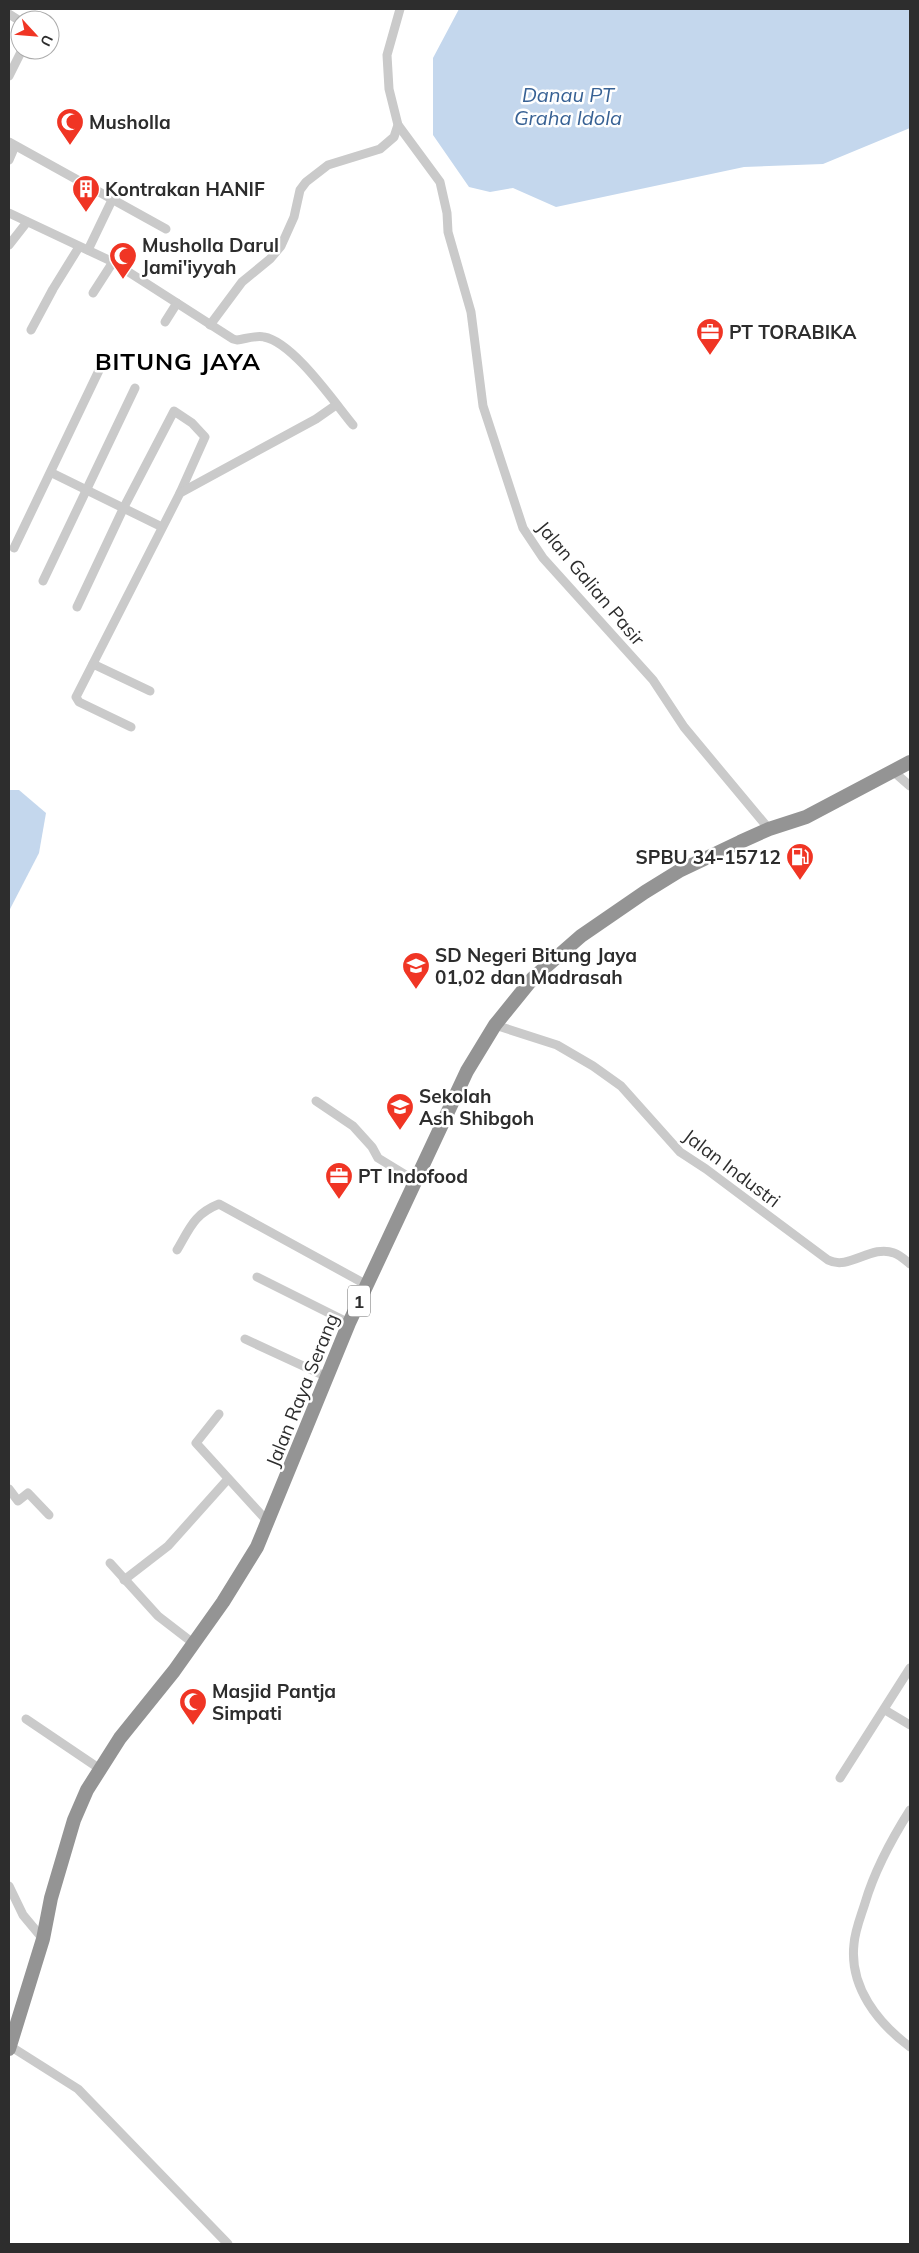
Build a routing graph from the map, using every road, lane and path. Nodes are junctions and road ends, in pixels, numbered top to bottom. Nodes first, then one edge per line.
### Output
1 (400, 9) edge
2 (17, 60) edge
3 (9, 76) edge
4 (398, 125) junction
5 (12, 144) edge
6 (9, 160) edge
7 (112, 200) junction
8 (9, 213) edge
9 (27, 222) junction
10 (166, 228) dead end
11 (9, 245) edge
12 (84, 248) junction
13 (113, 262) junction
14 (93, 293) dead end
15 (177, 303) junction
16 (165, 322) dead end
17 (210, 325) junction
18 (31, 330) dead end
19 (103, 362) dead end
20 (135, 388) dead end
21 (336, 405) junction
22 (353, 425) dead end
23 (52, 472) junction
24 (87, 489) junction
25 (180, 493) junction
26 (124, 507) junction
27 (162, 528) junction
28 (14, 548) dead end
29 (43, 581) dead end
30 (77, 607) dead end
31 (93, 664) junction
32 (150, 691) dead end
33 (131, 727) dead end
34 (910, 762) edge
35 (894, 772) junction
36 (910, 786) edge
37 (769, 829) junction
38 (495, 1024) junction
39 (316, 1101) dead end
40 (414, 1180) junction
41 (177, 1250) dead end
42 (910, 1264) edge
43 (257, 1277) dead end
44 (367, 1284) junction
45 (349, 1323) junction
46 (245, 1339) dead end
47 (326, 1377) junction
48 (219, 1414) dead end
49 (228, 1479) junction
50 (9, 1489) edge
51 (49, 1515) dead end
52 (268, 1522) junction
53 (110, 1563) dead end
54 (124, 1580) junction
55 (193, 1643) junction
56 (910, 1668) edge
57 (885, 1710) junction
58 (26, 1720) dead end
59 (910, 1725) edge
60 (100, 1768) junction
61 (840, 1778) dead end
62 (910, 1810) edge
63 (9, 1886) edge
64 (43, 1939) junction
65 (13, 2022) edge
66 (9, 2047) edge
67 (910, 2047) edge
68 (228, 2244) edge

1 - 4 street
2 - 3 street
4 - 17 street
4 - 37 street, Jalan Galian Pasir
5 - 6 street
5 - 7 street
7 - 10 street
7 - 12 street
8 - 9 street
9 - 11 street
9 - 12 street
12 - 13 street
12 - 18 street
13 - 14 street
13 - 15 street
15 - 16 street
15 - 17 street
17 - 21 street
19 - 23 street
20 - 24 street
21 - 22 street
21 - 25 street
23 - 24 street
23 - 28 street
24 - 26 street
24 - 29 street
25 - 26 street
25 - 27 street
26 - 27 street
26 - 30 street
27 - 31 street
31 - 32 street
31 - 33 street
34 - 35 highway, Jalan Raya Serang / 1
35 - 36 street
35 - 37 highway, Jalan Raya Serang / 1
37 - 38 highway, Jalan Raya Serang / 1
38 - 40 highway, Jalan Raya Serang / 1
38 - 42 street, Jalan Industri
39 - 40 street
40 - 44 highway, Jalan Raya Serang / 1
41 - 44 street
43 - 45 street
44 - 45 highway, Jalan Raya Serang / 1
45 - 47 highway, Jalan Raya Serang / 1
46 - 47 street
47 - 52 highway, Jalan Raya Serang / 1
48 - 49 street
49 - 52 street
49 - 54 street
50 - 51 street
52 - 55 highway, Jalan Raya Serang / 1
53 - 54 street
54 - 55 street
55 - 60 highway, Jalan Raya Serang / 1
56 - 57 street
57 - 59 street
57 - 61 street
58 - 60 street
60 - 64 highway, Jalan Raya Serang / 1
62 - 67 street
63 - 64 street
64 - 65 highway, Jalan Raya Serang / 1
65 - 66 highway, Jalan Raya Serang / 1
66 - 68 street

